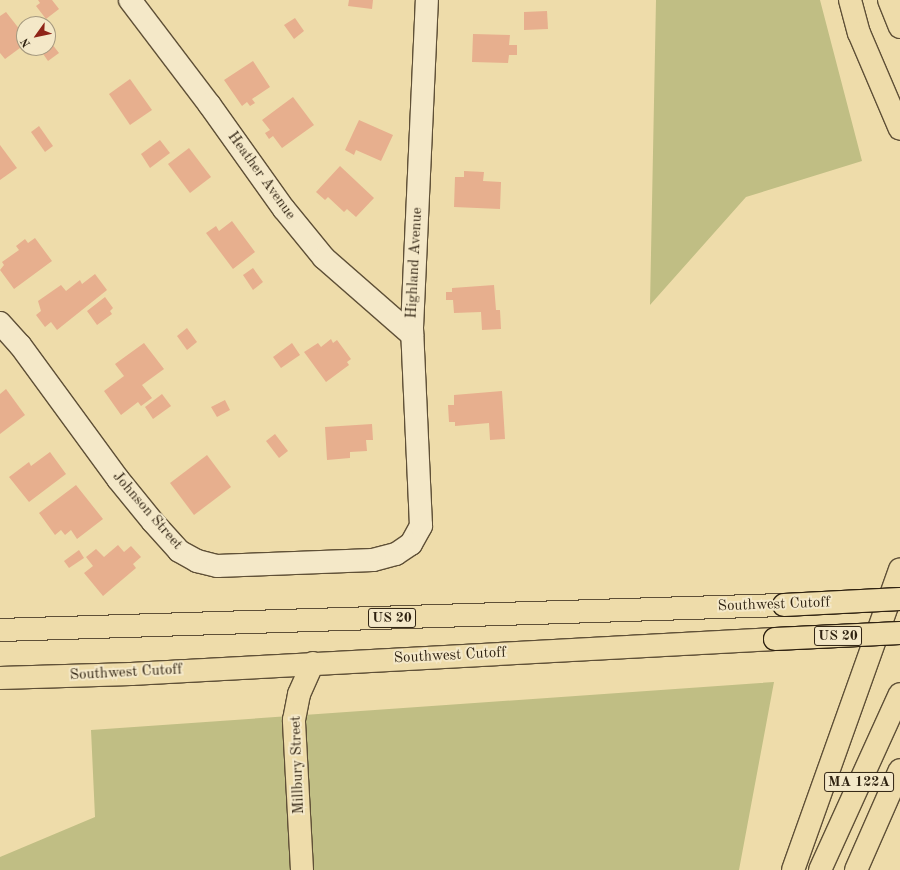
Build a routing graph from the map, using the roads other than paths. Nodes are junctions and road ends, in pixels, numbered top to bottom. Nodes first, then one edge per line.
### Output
1 (130, 0) edge
2 (427, 0) edge
3 (850, 0) edge
4 (889, 0) edge
5 (900, 27) edge
6 (900, 130) edge
7 (0, 323) edge
8 (412, 335) junction
9 (421, 526) joint
10 (900, 570) edge
11 (900, 599) edge
12 (0, 630) edge
13 (900, 633) edge
14 (313, 663) junction
15 (0, 678) edge
16 (900, 694) edge
17 (900, 770) edge
18 (302, 870) edge
19 (793, 870) edge
20 (820, 870) edge
21 (856, 870) edge

1 - 8 street, Heather Avenue
2 - 8 street, Highland Avenue
3 - 6 main road
4 - 5 main road
7 - 9 street, Johnson Street
8 - 9 street, Highland Avenue
10 - 19 main road
11 - 12 main road, Southwest Cutoff / US 20, bridge
13 - 14 main road, Southwest Cutoff / US 20, bridge
14 - 15 main road, Southwest Cutoff / US 20
14 - 18 main road, Millbury Street
16 - 20 main road, MA 122A
17 - 21 main road, MA 122A

